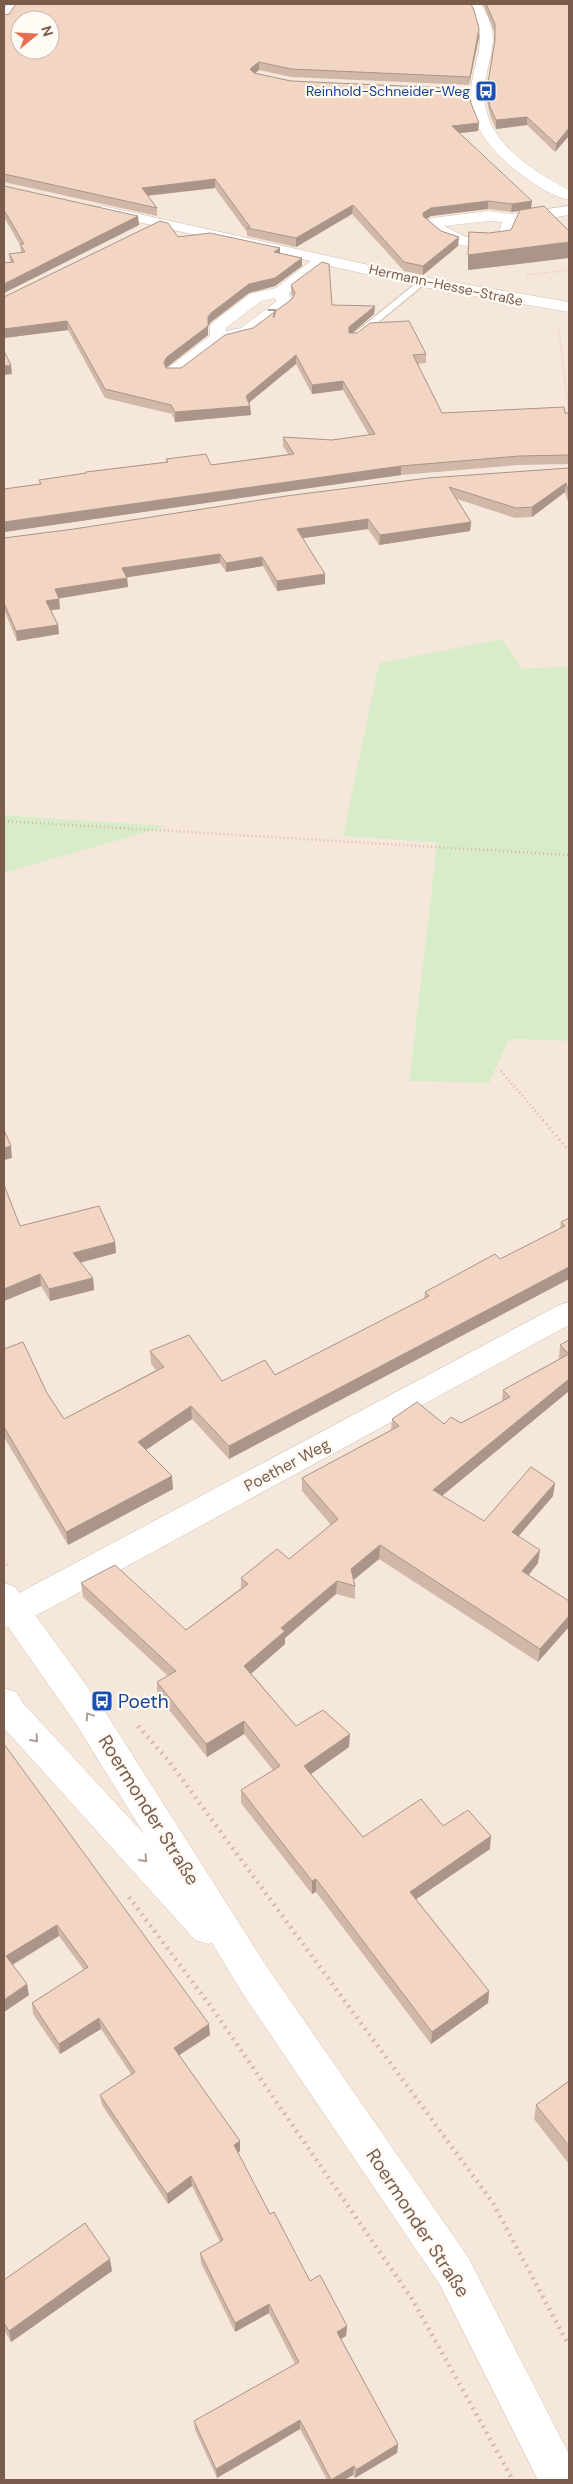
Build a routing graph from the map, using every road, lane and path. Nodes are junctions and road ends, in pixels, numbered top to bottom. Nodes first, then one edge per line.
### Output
1 (475, 4) edge
2 (569, 196) edge
3 (91, 207) edge
4 (569, 211) edge
5 (365, 214) edge
6 (511, 218) dead end
7 (336, 219) edge
8 (158, 222) junction
9 (141, 231) edge
10 (324, 259) junction
11 (423, 282) junction
12 (281, 292) junction
13 (563, 306) edge
14 (218, 338) junction
15 (353, 339) edge
16 (174, 372) edge
17 (569, 415) edge
18 (4, 821) edge
19 (569, 855) edge
20 (501, 1071) dead end
21 (569, 1151) edge
22 (569, 1312) edge
23 (4, 1560) edge
24 (14, 1606) edge
25 (4, 1702) edge
26 (136, 1723) dead end
27 (123, 1889) dead end
28 (254, 1979) junction
29 (569, 2346) edge
30 (513, 2480) edge
31 (560, 2480) edge

1 - 2 street
3 - 8 street, Hermann-Hesse-Straße
4 - 6 street
5 - 7 path
8 - 9 street
8 - 10 street, Hermann-Hesse-Straße
10 - 11 street, Hermann-Hesse-Straße
10 - 12 street
11 - 13 street, Hermann-Hesse-Straße
11 - 15 lane
12 - 14 street
14 -> 12 street
13 - 17 path
14 - 16 street
18 - 19 path
20 - 21 path
22 - 24 street, Poether Weg
23 - 24 path
28 -> 24 street, Roermonder Straße
25 -> 28 street, Roermonder Straße
26 - 29 path
27 - 30 path
28 - 31 street, Roermonder Straße

